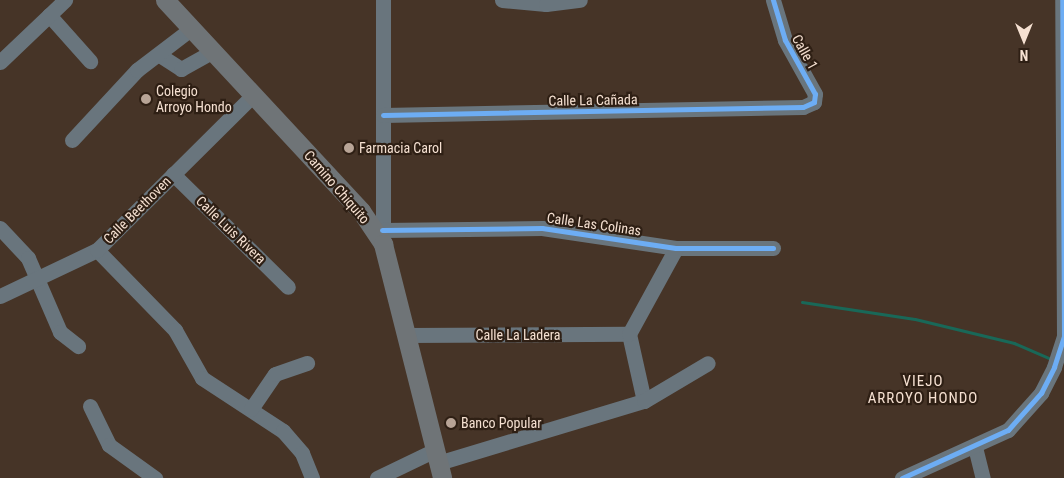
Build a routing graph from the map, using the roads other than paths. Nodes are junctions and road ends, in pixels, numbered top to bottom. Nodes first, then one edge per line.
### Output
1 (65, 0) edge
2 (165, 0) edge
3 (383, 0) edge
4 (502, 0) edge
5 (580, 0) edge
6 (773, 0) edge
7 (1062, 0) edge
8 (49, 16) junction
9 (192, 28) junction
10 (213, 51) junction
11 (161, 56) junction
12 (90, 61) dead end
13 (0, 62) edge
14 (254, 94) junction
15 (803, 107) joint
16 (383, 115) junction
17 (72, 140) dead end
18 (173, 174) junction
19 (383, 192) junction
20 (361, 211) junction
21 (0, 228) edge
22 (383, 237) junction
23 (676, 248) junction
24 (773, 248) dead end
25 (97, 250) junction
26 (37, 277) junction
27 (288, 287) dead end
28 (0, 296) edge
29 (629, 334) junction
30 (407, 335) junction
31 (1064, 336) edge
32 (78, 346) dead end
33 (308, 363) dead end
34 (708, 363) dead end
35 (644, 401) junction
36 (90, 406) dead end
37 (250, 409) junction
38 (975, 447) junction
39 (438, 464) edge
40 (155, 478) edge
41 (312, 478) edge
42 (377, 478) edge
43 (902, 478) edge
44 (983, 478) edge

1 - 8 street
2 - 9 main road, Camino Chiquito
3 - 16 street
4 - 5 street
6 - 15 street, Calle 1
7 - 31 street
8 - 12 street
8 - 13 street
9 - 10 main road, Camino Chiquito
9 - 11 street
10 - 11 street
10 - 14 main road, Camino Chiquito
11 - 17 street
14 - 18 street, Calle Beethoven
14 - 20 main road, Camino Chiquito
15 - 16 street, Calle La Cañada
16 - 19 street
18 - 25 street, Calle Beethoven
18 - 27 street, Calle Luis Rivera
19 - 20 street
19 - 22 street
20 - 22 main road, Camino Chiquito
21 - 26 street
22 - 23 street, Calle Las Colinas
22 - 30 main road, Camino Chiquito
23 - 24 street, Calle Las Colinas
23 - 29 street
25 - 26 street, Calle Beethoven
25 - 37 street
26 - 28 street, Calle Beethoven
26 - 32 street
29 - 30 street, Calle La Ladera
29 - 35 street
30 - 39 main road, Camino Chiquito
31 - 38 street
33 - 37 street
34 - 35 street
35 - 39 street
36 - 40 street
37 - 41 street
38 - 43 street
38 - 44 street
39 - 42 street

